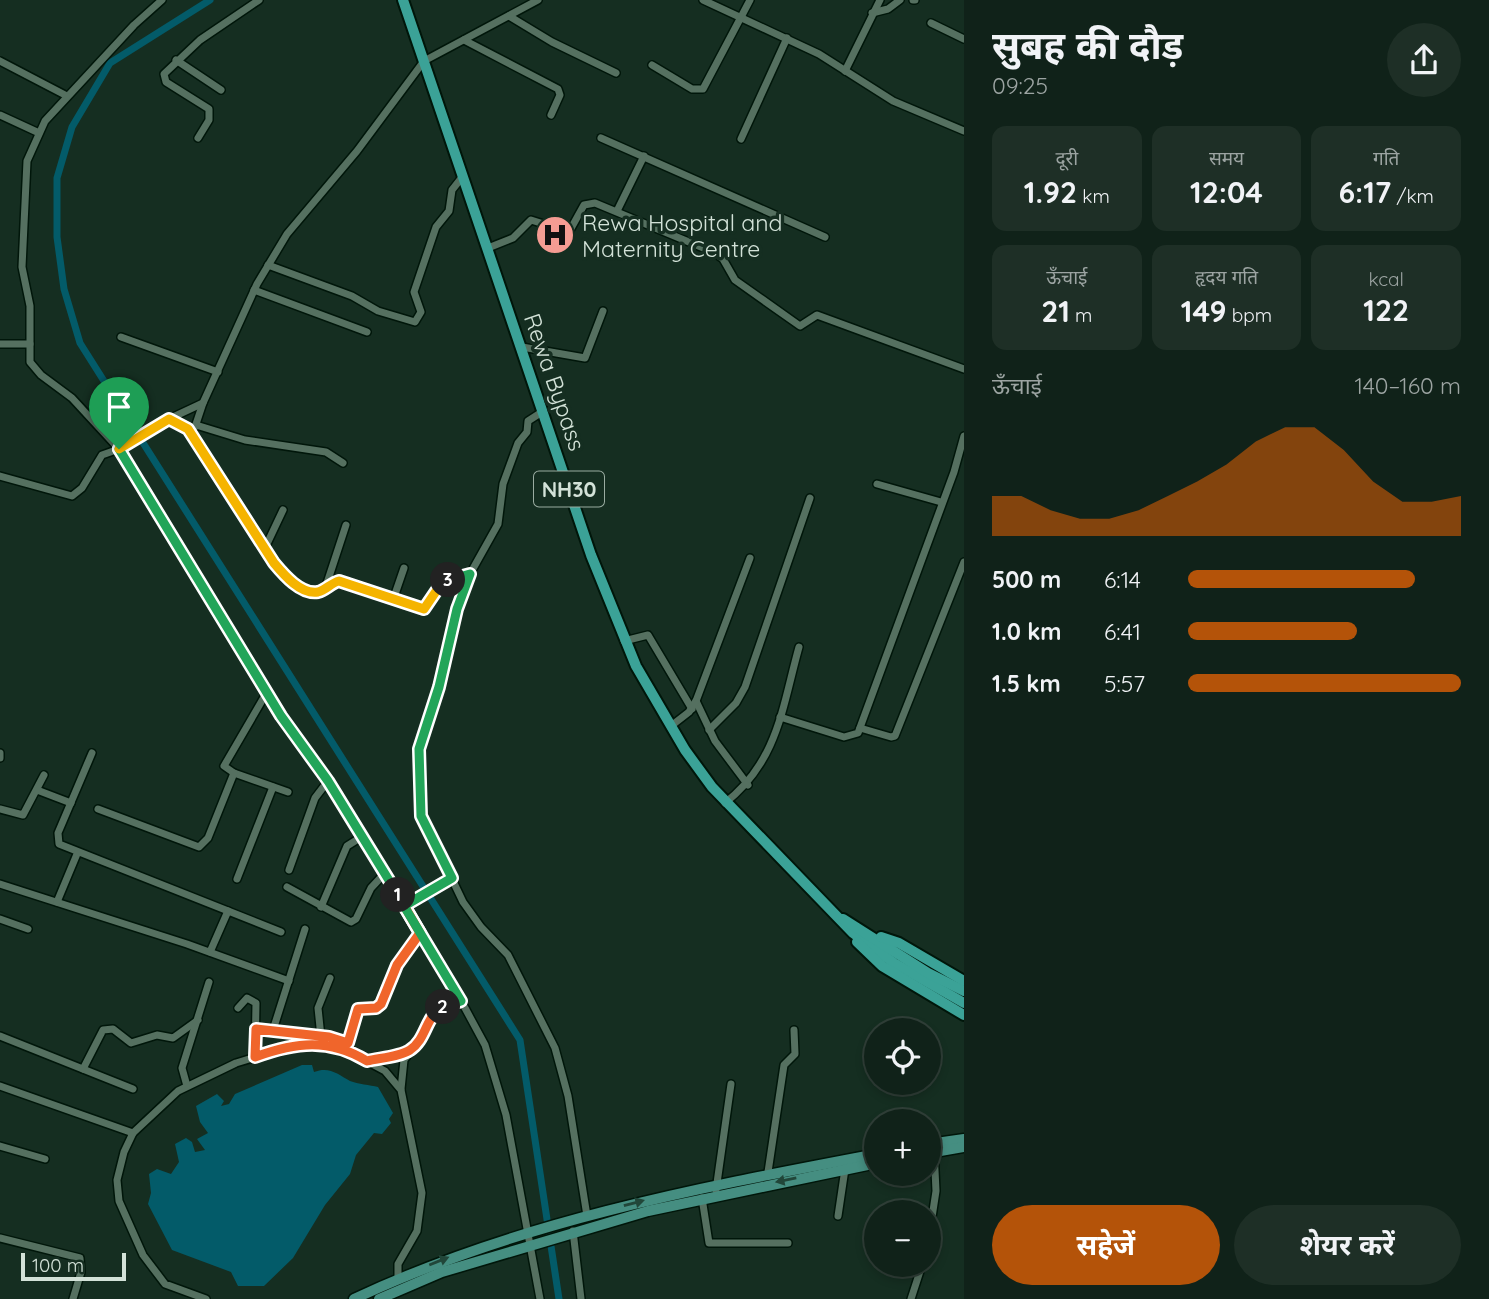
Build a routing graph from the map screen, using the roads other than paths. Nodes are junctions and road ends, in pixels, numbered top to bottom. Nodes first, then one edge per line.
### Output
1 (162, 0) edge
2 (259, 0) edge
3 (403, 0) edge
4 (538, 0) edge
5 (703, 0) edge
6 (750, 0) edge
7 (880, 0) edge
8 (900, 0) edge
9 (714, 2) edge
10 (872, 13) junction
11 (509, 16) junction
12 (742, 17) junction
13 (931, 23) dead end
14 (788, 38) junction
15 (964, 39) edge
16 (464, 40) junction
17 (0, 61) edge
18 (176, 61) junction
19 (424, 61) junction
20 (652, 65) dead end
21 (845, 71) junction
22 (616, 73) dead end
23 (221, 90) dead end
24 (67, 96) junction
25 (0, 115) edge
26 (551, 115) dead end
27 (964, 131) edge
28 (37, 132) junction
29 (198, 138) dead end
30 (601, 138) dead end
31 (741, 139) dead end
32 (643, 156) junction
33 (464, 175) junction
34 (617, 211) junction
35 (825, 237) dead end
36 (488, 248) junction
37 (268, 265) junction
38 (254, 290) junction
39 (603, 311) dead end
40 (367, 332) dead end
41 (121, 337) dead end
42 (0, 344) edge
43 (30, 344) junction
44 (522, 347) junction
45 (964, 369) edge
46 (218, 372) junction
47 (203, 403) junction
48 (542, 412) junction
49 (169, 419) junction
50 (196, 425) junction
51 (192, 434) junction
52 (964, 436) edge
53 (122, 448) junction
54 (343, 463) dead end
55 (954, 472) junction
56 (0, 476) edge
57 (964, 476) edge
58 (877, 484) dead end
59 (810, 498) dead end
60 (941, 502) junction
61 (284, 510) dead end
62 (346, 525) dead end
63 (265, 548) junction
64 (750, 558) dead end
65 (964, 562) edge
66 (404, 568) dead end
67 (962, 573) edge
68 (470, 574) junction
69 (324, 589) junction
70 (393, 600) junction
71 (624, 641) junction
72 (799, 647) dead end
73 (267, 692) junction
74 (696, 701) junction
75 (692, 709) junction
76 (780, 717) junction
77 (671, 726) junction
78 (860, 727) junction
79 (709, 730) junction
80 (92, 753) dead end
81 (234, 773) junction
82 (44, 775) dead end
83 (328, 781) junction
84 (748, 785) junction
85 (272, 787) junction
86 (37, 790) junction
87 (288, 792) dead end
88 (71, 803) junction
89 (725, 803) junction
90 (0, 809) edge
91 (97, 809) dead end
92 (363, 836) junction
93 (77, 853) junction
94 (289, 870) dead end
95 (385, 873) junction
96 (237, 879) dead end
97 (448, 880) junction
98 (0, 884) edge
99 (287, 887) dead end
100 (57, 902) junction
101 (407, 904) junction
102 (321, 907) junction
103 (228, 911) junction
104 (841, 917) junction
105 (0, 919) edge
106 (28, 929) dead end
107 (305, 929) dead end
108 (281, 932) dead end
109 (420, 933) junction
110 (853, 933) junction
111 (868, 933) junction
112 (210, 952) junction
113 (896, 958) junction
114 (330, 978) dead end
115 (289, 981) junction
116 (964, 981) edge
117 (209, 982) dead end
118 (964, 991) edge
119 (461, 1001) junction
120 (964, 1003) edge
121 (238, 1009) dead end
122 (964, 1014) edge
123 (198, 1020) junction
124 (256, 1029) junction
125 (273, 1030) junction
126 (794, 1031) dead end
127 (0, 1036) edge
128 (321, 1037) junction
129 (347, 1046) junction
130 (410, 1050) junction
131 (255, 1057) junction
132 (367, 1061) junction
133 (83, 1069) junction
134 (731, 1084) dead end
135 (0, 1086) edge
136 (187, 1086) junction
137 (133, 1089) dead end
138 (401, 1090) junction
139 (133, 1133) junction
140 (964, 1139) edge
141 (941, 1145) edge
142 (0, 1146) edge
143 (964, 1147) edge
144 (941, 1148) edge
145 (864, 1156) edge
146 (45, 1158) dead end
147 (864, 1165) edge
148 (845, 1169) junction
149 (768, 1172) junction
150 (716, 1189) junction
151 (702, 1198) junction
152 (587, 1216) junction
153 (838, 1216) dead end
154 (571, 1228) junction
155 (0, 1238) edge
156 (536, 1238) junction
157 (788, 1243) dead end
158 (918, 1277) edge
159 (398, 1278) junction
160 (73, 1299) edge
161 (206, 1299) edge
162 (354, 1299) edge
163 (379, 1299) edge
164 (540, 1299) edge
165 (581, 1299) edge
166 (911, 1299) edge

1 - 24 street
2 - 18 street
3 - 19 highway, Rewa Bypass / NH30
4 - 11 street
5 - 9 street
6 - 12 street
7 - 10 street
8 - 10 street
9 - 12 street
10 - 21 street
11 - 16 street
11 - 22 street
12 - 14 street
12 - 20 street
13 - 15 street
14 - 21 street
14 - 31 street
16 - 19 street
16 - 26 street
17 - 24 street
18 - 23 street
18 - 29 street
19 - 33 highway, Rewa Bypass / NH30
19 - 37 street
21 - 27 street
24 - 28 street
25 - 28 street
28 - 43 street
30 - 32 street
32 - 34 street
32 - 35 street
33 - 36 highway, Rewa Bypass / NH30
33 - 37 street
34 - 36 street
34 - 45 street
36 - 44 highway, Rewa Bypass / NH30
37 - 38 street
38 - 40 street
38 - 46 street
39 - 44 street
41 - 46 street
42 - 43 street
43 - 53 street
44 - 48 highway, Rewa Bypass / NH30
46 - 47 street
47 - 49 street
47 - 50 street
48 - 68 street
48 - 71 highway, Rewa Bypass / NH30
49 - 51 street
49 - 53 street
50 - 51 street
50 - 54 street
51 - 63 street
52 - 55 street
53 - 56 street
53 - 73 street
55 - 57 street
55 - 60 street
58 - 60 street
59 - 79 street
60 - 78 street
61 - 63 street
62 - 69 street
63 - 69 street
64 - 74 street
65 - 67 street
66 - 70 street
67 - 78 street
68 - 70 street
68 - 97 street
69 - 70 street
71 - 75 street
71 - 77 highway, Rewa Bypass / NH30
72 - 76 street
73 - 81 street
73 - 83 street
74 - 75 street
74 - 79 street
75 - 77 street
76 - 78 street
76 - 84 street
77 - 89 highway, Rewa Bypass / NH30
79 - 84 street
80 - 88 street
81 - 85 street
81 - 91 street
82 - 86 street
83 - 92 street
83 - 94 street
84 - 89 street
85 - 87 street
85 - 96 street
86 - 88 street
86 - 90 street
88 - 93 street
89 - 104 highway, Rewa Bypass / NH30
92 - 95 street
92 - 102 street
93 - 100 street
93 - 103 street
95 - 101 street
95 - 102 street
97 - 101 street
97 - 152 street
98 - 100 street
99 - 102 street
100 - 112 street
101 - 109 street
103 - 108 street
103 - 112 street
104 - 110 highway, Rewa Bypass / NH30
104 - 111 highway, Rewa Bypass / NH30
105 - 106 street
107 - 115 street
109 - 119 street
109 - 129 street
110 - 113 highway, Rewa Bypass / NH30
110 - 122 highway
111 - 113 highway, Rewa Bypass / NH30
111 - 116 highway
112 - 115 street
113 - 118 highway, Rewa Bypass / NH30
113 - 120 highway, Rewa Bypass / NH30
114 - 128 street
115 - 125 street
117 - 123 street
119 - 130 street
119 - 156 street
121 - 124 street
123 - 133 street
123 - 136 street
124 - 125 street
124 - 131 street
125 - 128 street
126 - 149 street
127 - 133 street
128 - 129 street
129 - 131 street
129 - 132 street
130 - 132 street
130 - 138 street
131 - 136 street
132 - 138 street
133 - 137 street
134 - 150 street
135 - 139 street
136 - 139 street
138 - 159 street
139 - 161 street
140 - 141 main road
142 - 146 street
143 - 144 main road
145 - 149 main road
147 - 148 main road
148 -> 150 main road
148 - 153 street
149 - 150 main road
150 - 151 main road
152 -> 150 main road
151 - 154 main road
151 - 157 street
152 - 154 main road
154 - 156 main road
154 - 165 street
155 - 160 street
159 -> 156 main road
156 - 163 main road
156 - 164 street
158 - 166 street
159 - 162 main road

